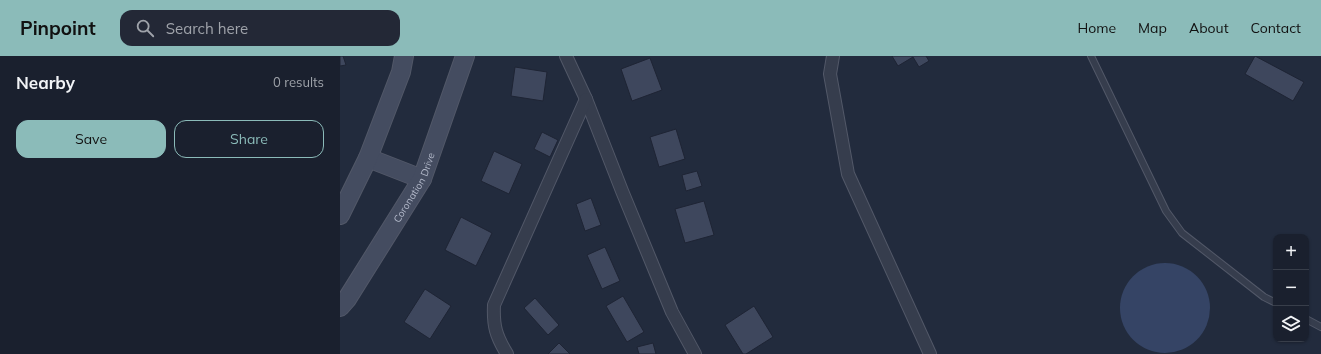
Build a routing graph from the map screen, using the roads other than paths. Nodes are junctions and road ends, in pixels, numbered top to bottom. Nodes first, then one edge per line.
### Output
1 (404, 56) edge
2 (465, 56) edge
3 (566, 56) edge
4 (833, 56) edge
5 (1091, 56) edge
6 (586, 99) junction
7 (368, 158) junction
8 (422, 179) junction
9 (340, 215) edge
10 (1273, 302) edge
11 (340, 307) edge
12 (1309, 321) edge
13 (1321, 327) edge
14 (507, 354) edge
15 (695, 354) edge
16 (930, 354) edge

1 - 7 street
2 - 8 street, Coronation Drive
3 - 6 street
4 - 16 street
5 - 10 lane
6 - 14 street
6 - 15 street
7 - 8 street
7 - 9 street
8 - 11 street, Coronation Drive
12 - 13 lane

